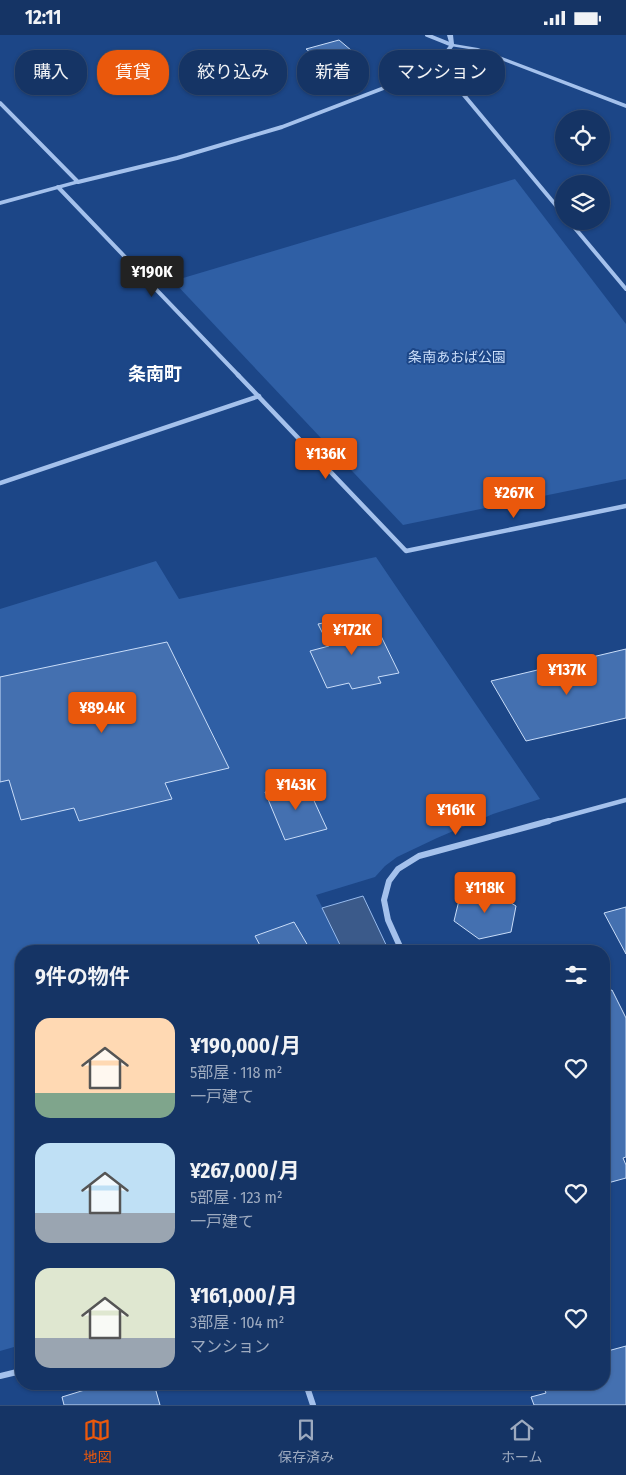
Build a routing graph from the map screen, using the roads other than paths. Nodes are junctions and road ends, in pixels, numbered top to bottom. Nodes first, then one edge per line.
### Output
1 (427, 35) edge
2 (450, 35) edge
3 (452, 45) junction
4 (448, 50) edge
5 (379, 90) edge
6 (464, 95) edge
7 (0, 103) edge
8 (626, 106) edge
9 (78, 182) junction
10 (58, 187) junction
11 (0, 203) edge
12 (555, 204) edge
13 (577, 230) edge
14 (626, 289) edge
15 (259, 396) junction
16 (0, 483) edge
17 (626, 506) edge
18 (626, 800) edge
19 (400, 945) edge
20 (15, 1373) edge
21 (0, 1377) edge
22 (308, 1390) edge
23 (313, 1405) edge

1 - 3 street
2 - 3 street
3 - 4 street
3 - 8 street
5 - 9 street
6 - 12 street
7 - 9 street
9 - 10 street
10 - 11 street
10 - 15 street
13 - 14 street
15 - 16 street
15 - 17 street
18 - 19 street
20 - 21 street
22 - 23 street

